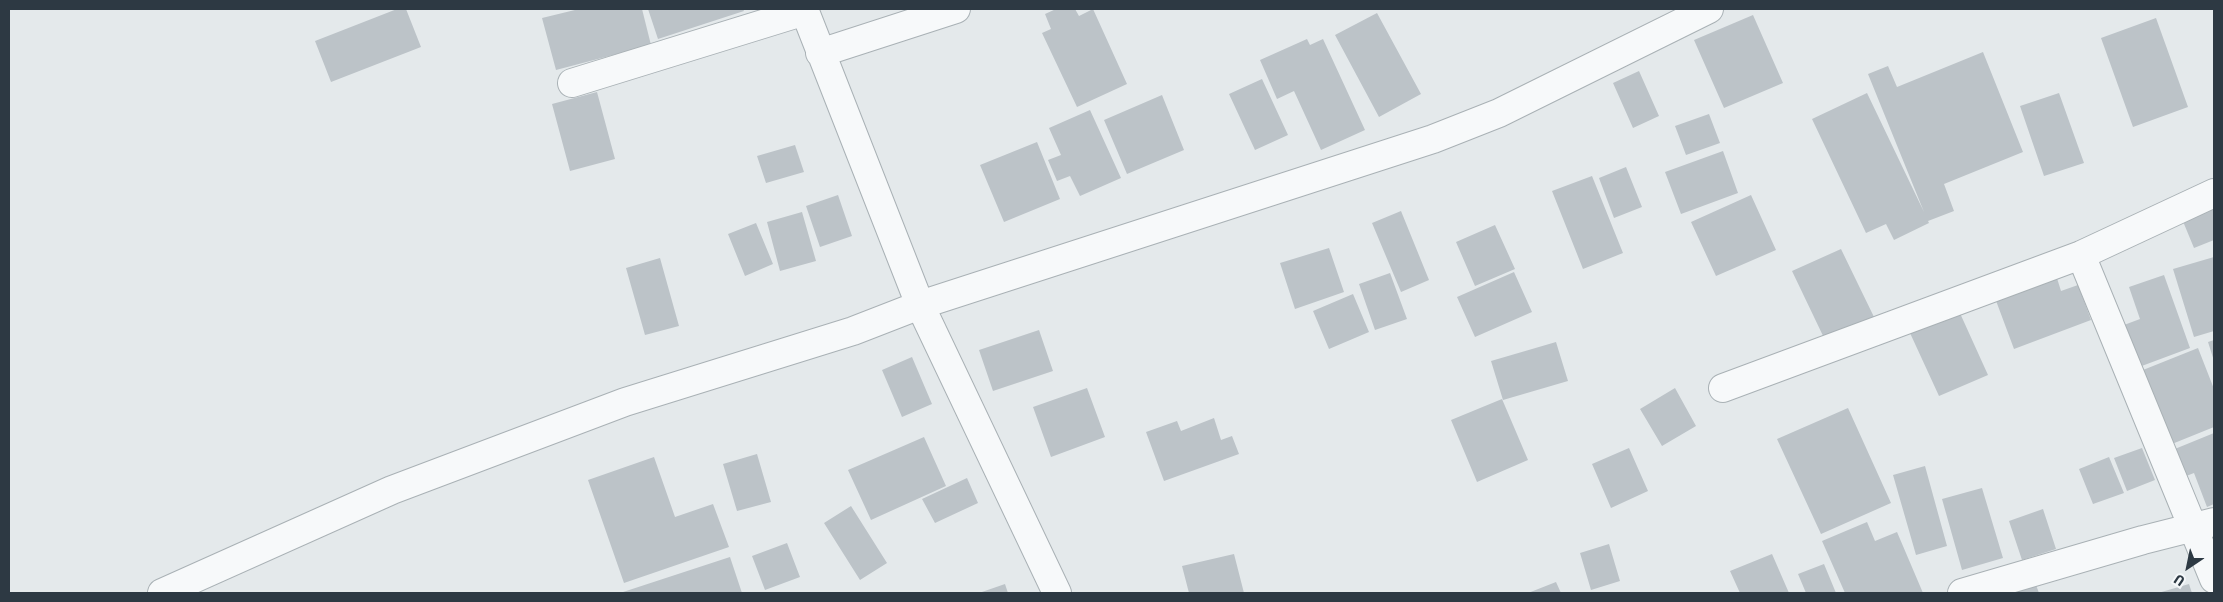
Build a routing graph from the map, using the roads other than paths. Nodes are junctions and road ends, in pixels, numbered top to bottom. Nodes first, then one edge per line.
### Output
1 (956, 9) edge
2 (1709, 9) edge
3 (805, 10) edge
4 (820, 53) junction
5 (572, 83) dead end
6 (2214, 193) edge
7 (2081, 255) junction
8 (920, 305) junction
9 (1723, 388) dead end
10 (2203, 525) edge
11 (2214, 579) edge
12 (162, 593) edge
13 (1057, 593) edge
14 (1962, 593) edge

1 - 4 street
2 - 8 street
3 - 4 street
3 - 5 street
4 - 8 street
6 - 7 street
7 - 9 street
7 - 10 street
8 - 12 street
8 - 13 street
10 - 11 street
10 - 14 street

